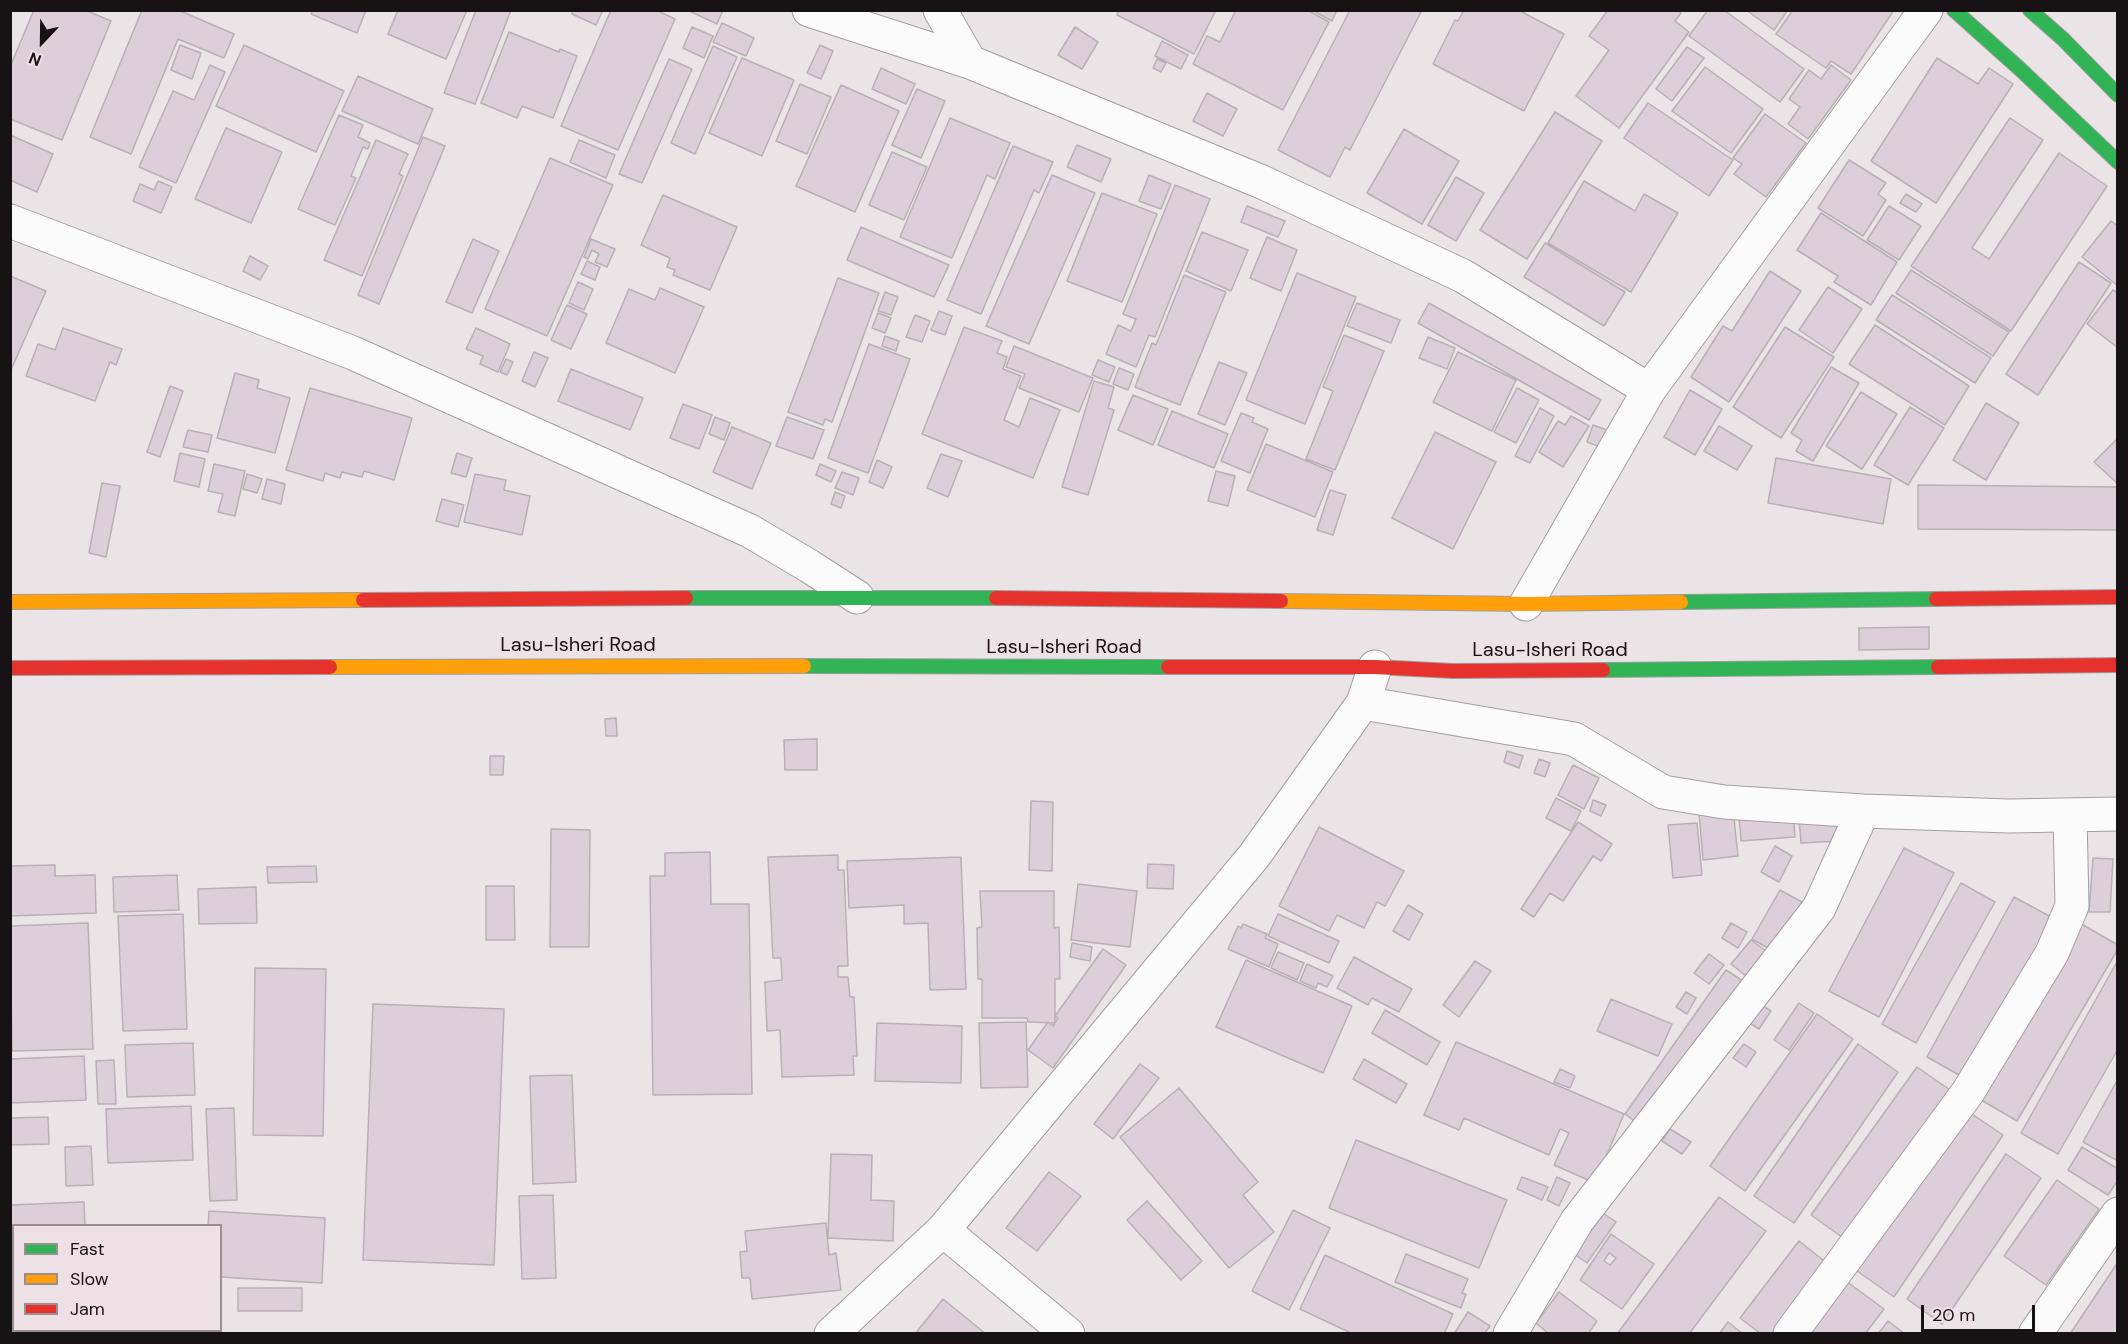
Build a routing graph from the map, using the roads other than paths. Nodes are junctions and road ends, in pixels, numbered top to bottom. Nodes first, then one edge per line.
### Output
1 (808, 10) edge
2 (940, 10) edge
3 (1926, 10) edge
4 (1954, 10) edge
5 (2030, 10) edge
6 (970, 62) junction
7 (2118, 95) edge
8 (2118, 162) edge
9 (10, 221) edge
10 (1649, 390) junction
11 (857, 597) junction
12 (2118, 597) edge
13 (10, 602) edge
14 (1526, 604) junction
15 (2118, 666) edge
16 (1375, 667) junction
17 (10, 668) edge
18 (1363, 703) junction
19 (1863, 811) junction
20 (2118, 814) edge
21 (2070, 815) junction
22 (2118, 1214) edge
23 (943, 1230) junction
24 (831, 1334) edge
25 (1068, 1334) edge
26 (1510, 1334) edge
27 (1791, 1334) edge
28 (2035, 1334) edge

1 - 6 street
2 - 6 street
3 - 10 street
4 - 8 main road
5 - 7 main road
6 - 10 street
9 - 11 street
10 - 14 street
11 - 13 main road
11 - 14 main road
12 - 14 main road
15 - 16 main road, Lasu-Isheri Road
16 - 17 main road, Lasu-Isheri Road
16 - 18 street
18 - 19 street
18 - 23 street
19 - 21 street
19 - 26 street
20 - 21 street
21 - 27 street
22 - 28 street
23 - 24 street
23 - 25 street

